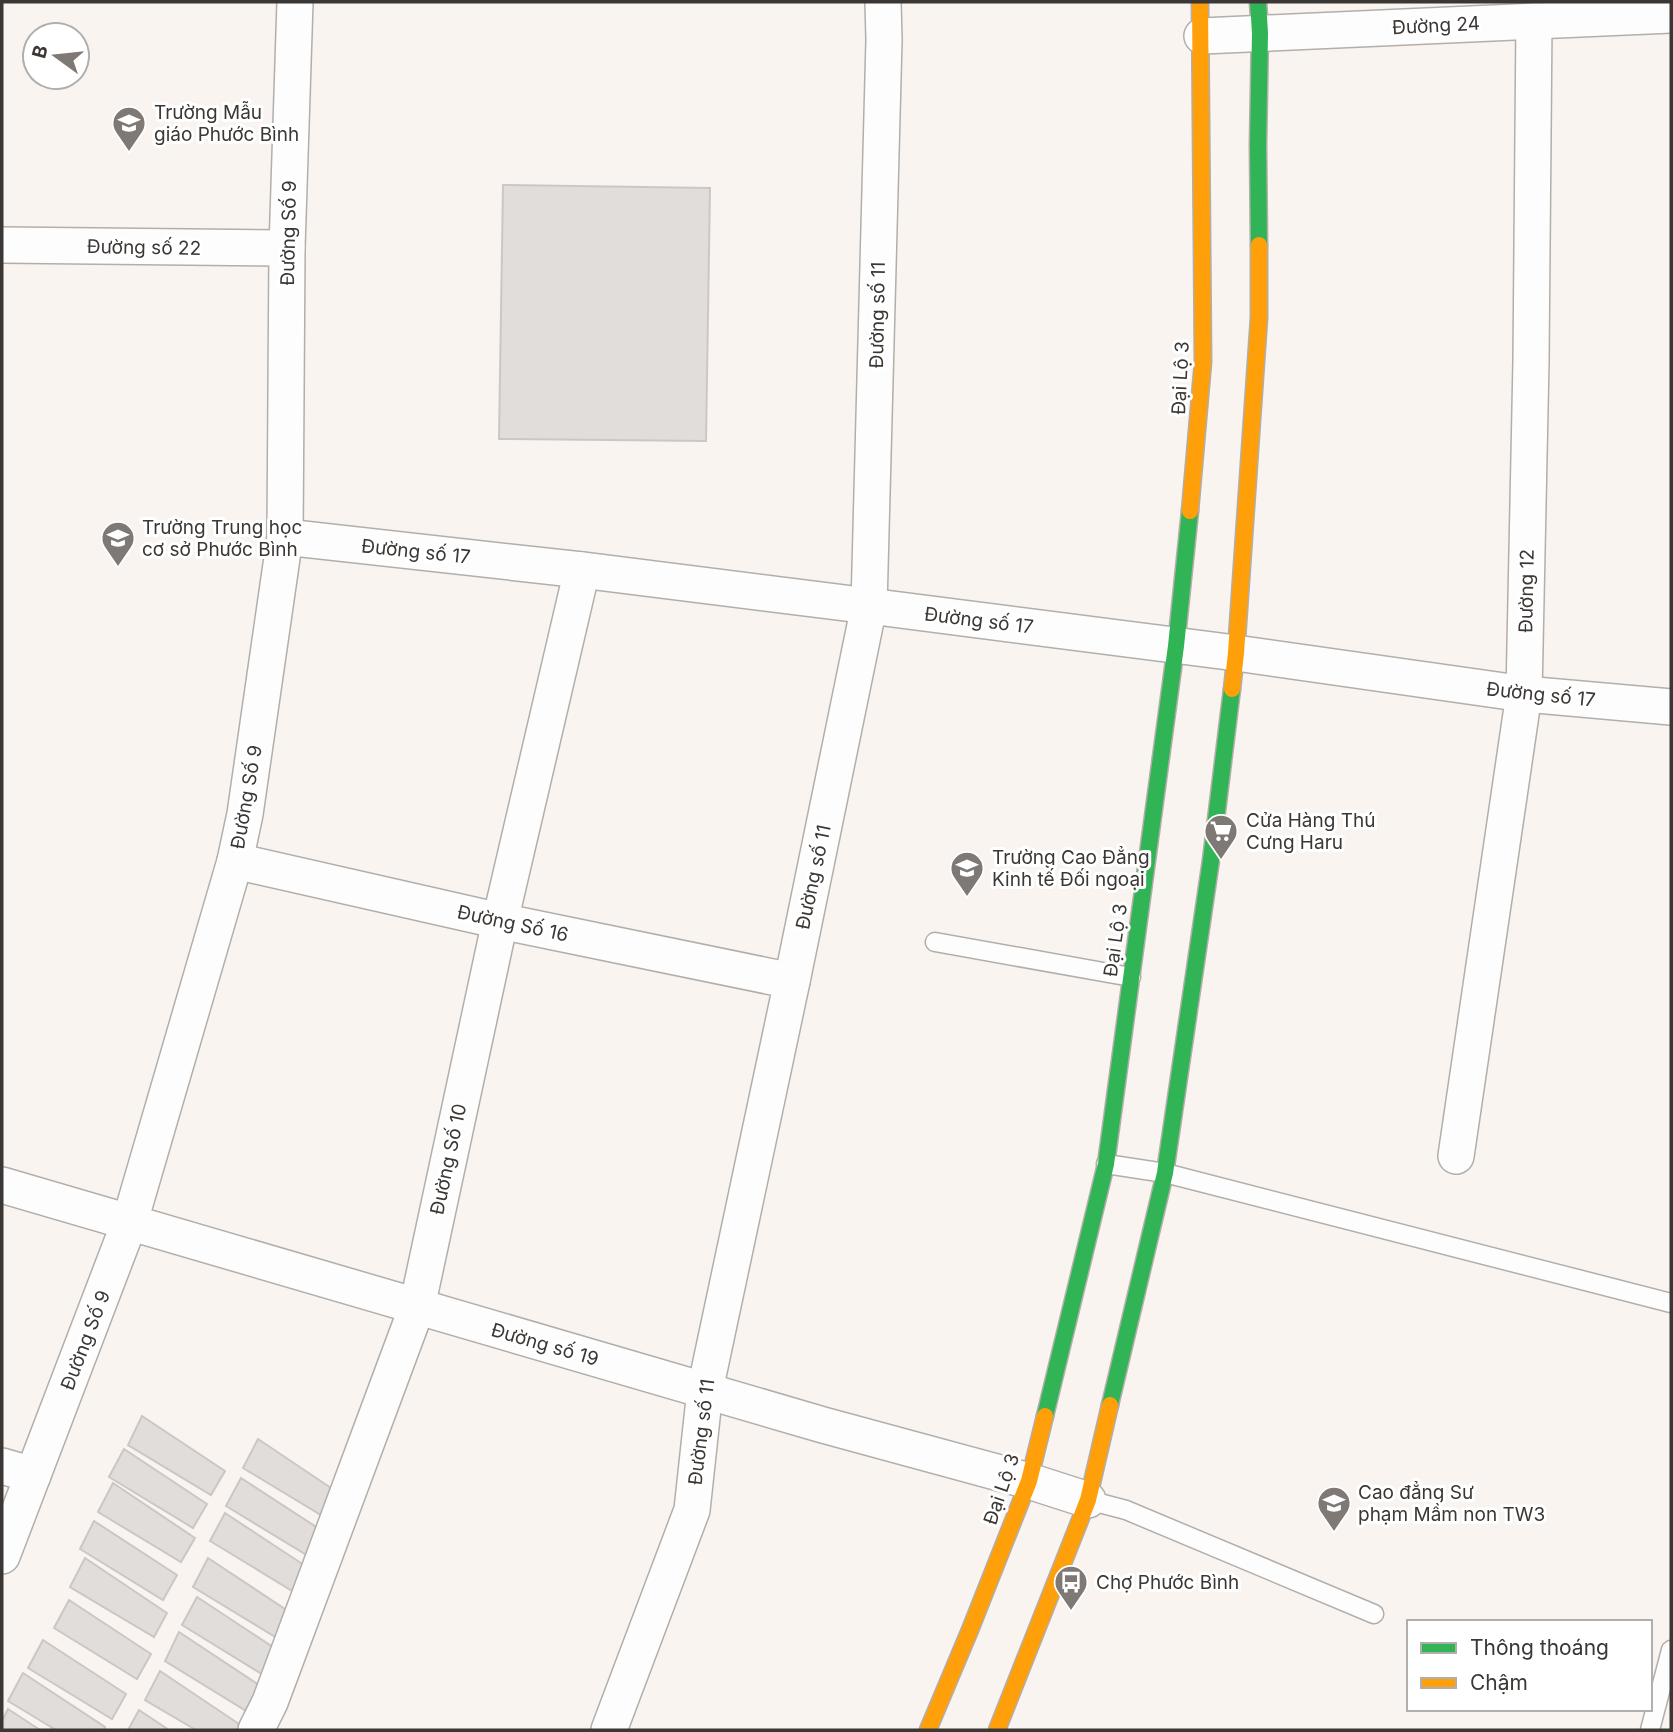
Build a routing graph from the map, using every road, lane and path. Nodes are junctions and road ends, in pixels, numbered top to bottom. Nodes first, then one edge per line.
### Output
1 (295, 2) edge
2 (883, 2) edge
3 (1200, 2) edge
4 (1671, 15) edge
5 (1259, 18) edge
6 (1534, 21) junction
7 (1202, 36) junction
8 (2, 245) edge
9 (287, 248) junction
10 (285, 537) junction
11 (582, 570) junction
12 (869, 606) junction
13 (1176, 646) junction
14 (1236, 653) junction
15 (1524, 694) junction
16 (1671, 707) edge
17 (235, 861) junction
18 (500, 920) junction
19 (935, 943) dead end
20 (1131, 977) junction
21 (792, 981) junction
22 (1456, 1156) dead end
23 (1106, 1164) junction
24 (1165, 1173) junction
25 (2, 1185) edge
26 (130, 1222) junction
27 (1671, 1303) edge
28 (417, 1307) junction
29 (705, 1390) junction
30 (18, 1471) edge
31 (1029, 1481) junction
32 (1088, 1500) junction
33 (2, 1556) edge
34 (1374, 1614) dead end
35 (1671, 1650) edge
36 (256, 1730) edge
37 (609, 1730) edge
38 (928, 1730) edge
39 (997, 1730) edge
40 (1650, 1730) edge

1 - 9 street, Đường Số 9
2 - 12 street, Đường số 11
3 - 7 street, Đại Lộ 3
4 - 6 street, Đường 24
5 - 6 street, Đường 24
5 - 7 street, Đường 24
5 - 14 street
6 - 15 street, Đường 12
7 - 13 street, Đại Lộ 3
8 - 9 street, Đường số 22
9 - 10 street, Đường Số 9
10 - 11 street, Đường số 17
10 - 17 street, Đường Số 9
11 - 12 street, Đường số 17
11 - 18 street, Đường Số 10
12 - 13 street, Đường số 17
12 - 21 street, Đường số 11
13 - 14 street, Đường số 17
13 - 20 street, Đại Lộ 3
14 - 15 street, Đường số 17
14 - 24 street
15 - 16 street, Đường số 17
15 - 22 street, Đường 12
17 - 18 street, Đường Số 16
17 - 26 street, Đường Số 9
18 - 21 street, Đường Số 16
18 - 28 street, Đường Số 10
19 - 20 lane
20 - 23 street, Đại Lộ 3
21 - 29 street, Đường số 11
23 - 24 lane
23 - 31 street, Đại Lộ 3
24 - 27 lane
24 - 32 street
25 - 26 street, Đường số 19
26 - 28 street, Đường số 19
26 - 30 street, Đường Số 9
28 - 29 street, Đường số 19
28 - 36 street, Đường Số 10
29 - 31 street, Đường số 19
29 - 37 street, Đường số 11
30 - 33 street, Đường Số 9
31 - 32 street, Đường số 19
31 - 38 street, Đại Lộ 3
32 - 34 lane
32 - 39 street
35 - 40 lane

